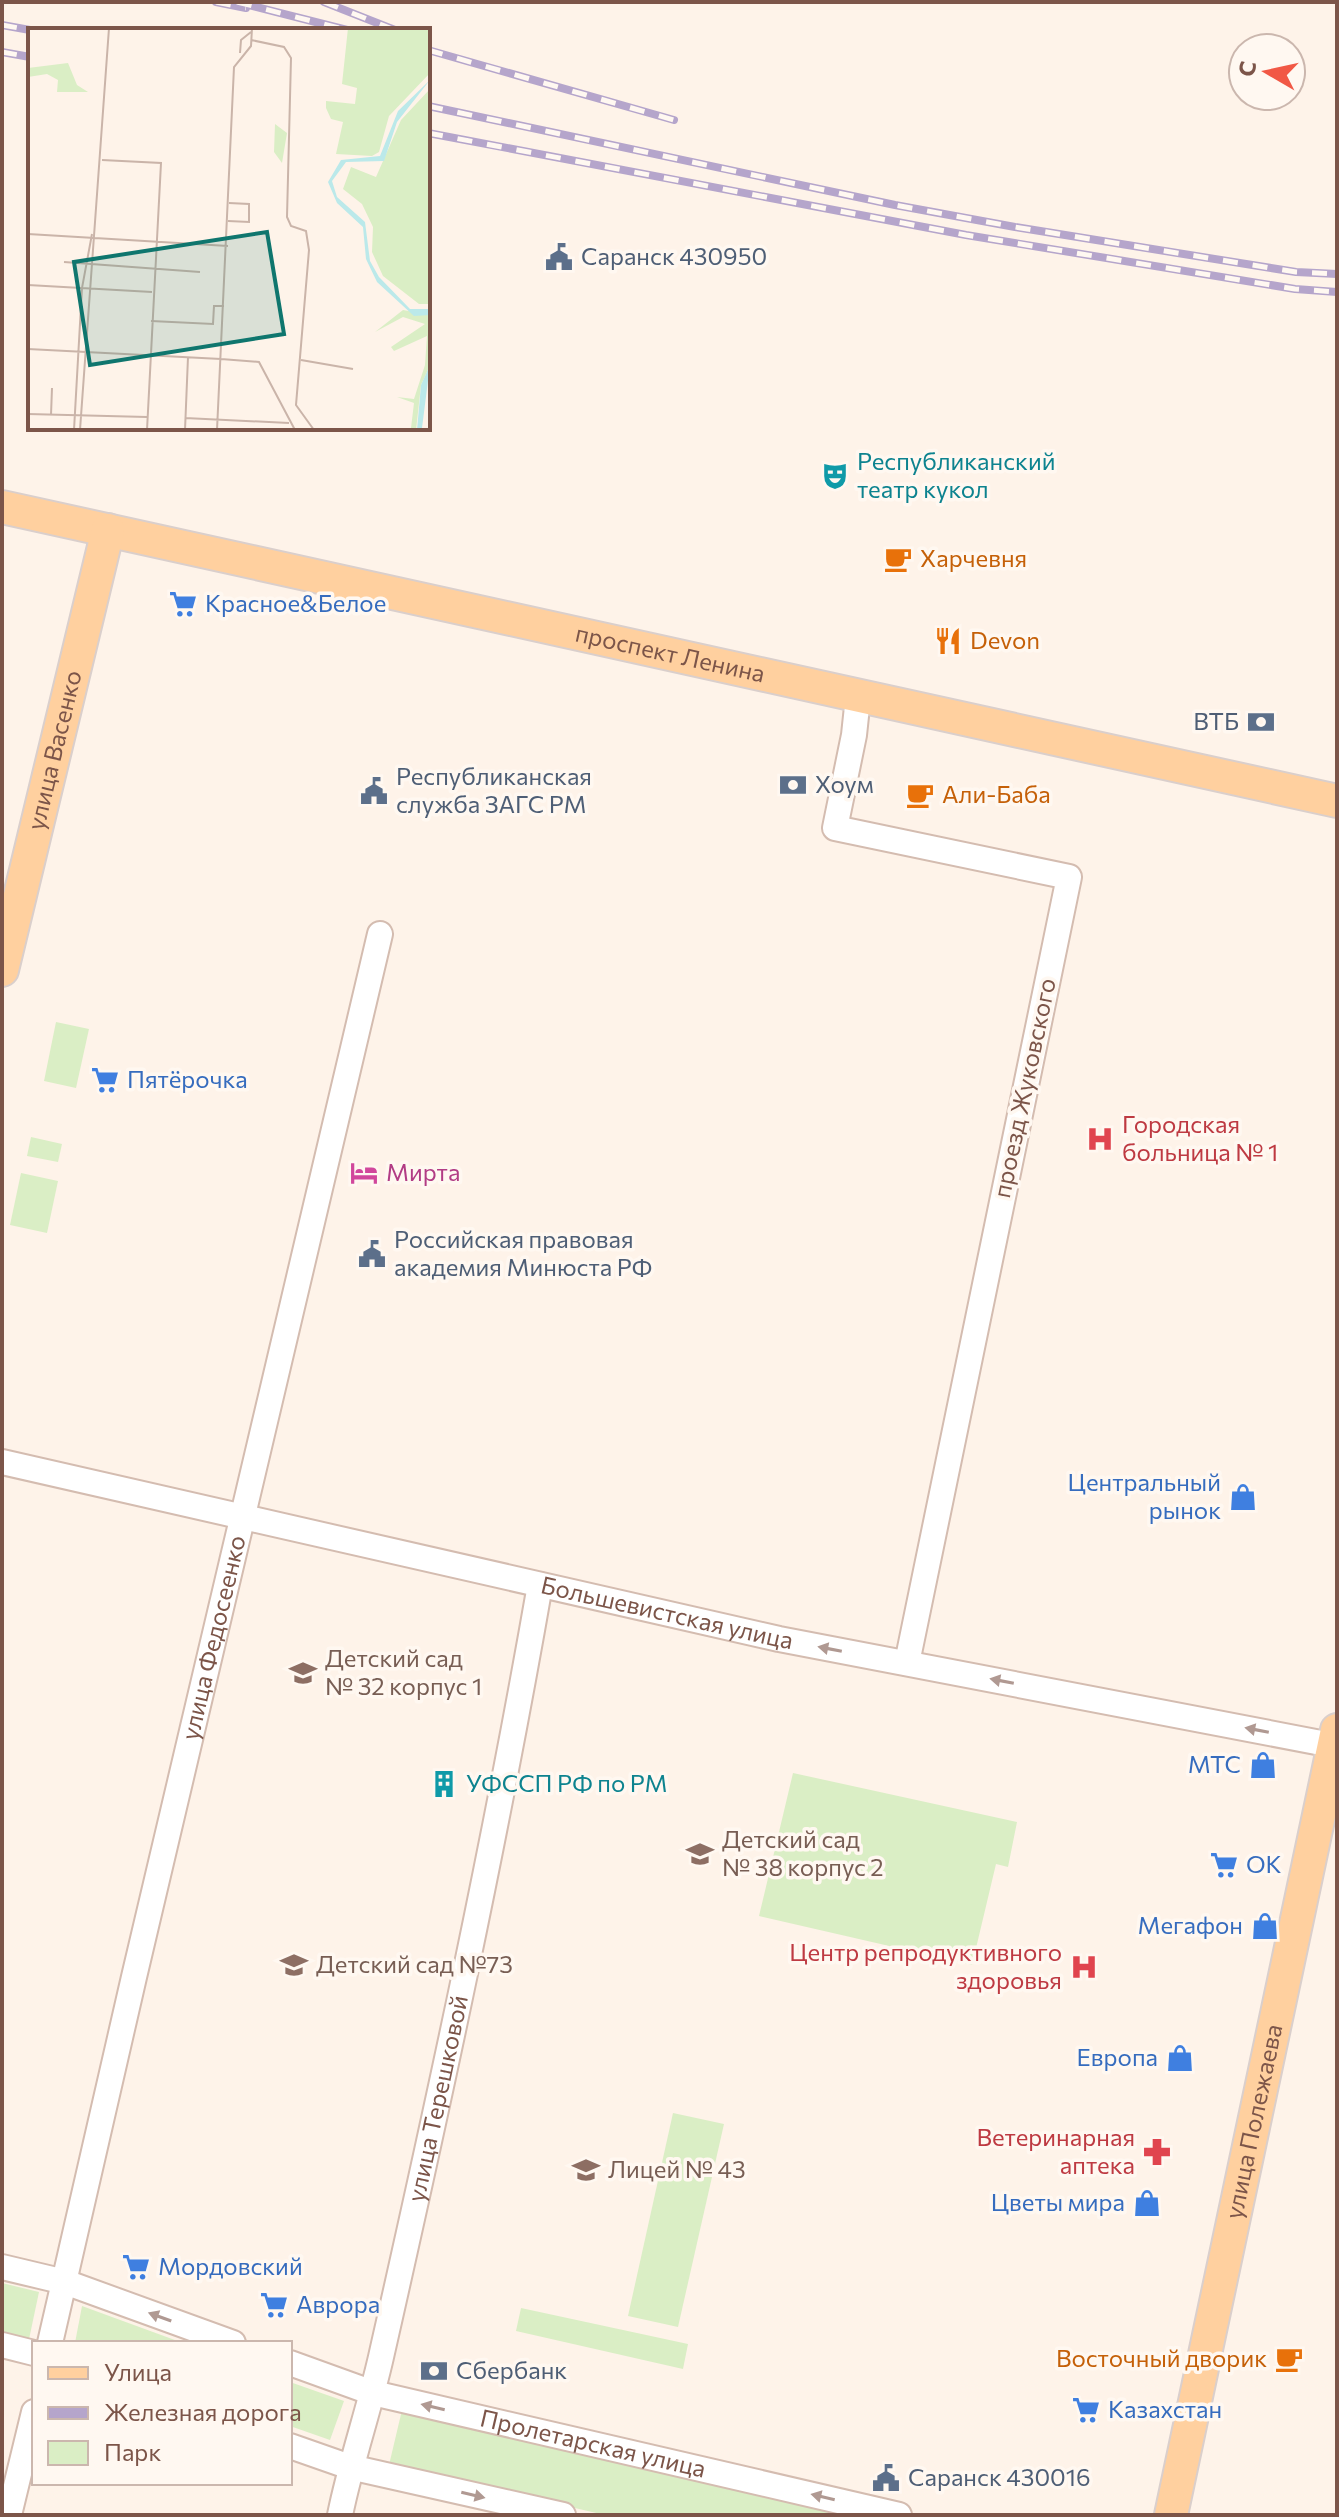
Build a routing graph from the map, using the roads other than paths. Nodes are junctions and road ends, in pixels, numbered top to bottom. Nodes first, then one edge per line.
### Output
1 (2, 507) edge
2 (108, 530) junction
3 (858, 697) junction
4 (1337, 801) edge
5 (380, 934) dead end
6 (2, 970) edge
7 (2, 1462) edge
8 (243, 1516) junction
9 (540, 1585) junction
10 (907, 1663) junction
11 (1336, 1740) edge
12 (2, 2267) edge
13 (65, 2282) junction
14 (50, 2341) edge
15 (227, 2341) edge
16 (2, 2345) edge
17 (32, 2352) edge
18 (292, 2364) edge
19 (373, 2393) junction
20 (32, 2420) edge
21 (292, 2447) edge
22 (350, 2467) junction
23 (9, 2515) edge
24 (340, 2515) edge
25 (563, 2515) edge
26 (899, 2515) edge
27 (1171, 2515) edge

1 - 2 main road, проспект Ленина
2 - 3 main road, проспект Ленина
2 - 6 main road, улица Васенко
3 - 4 main road, проспект Ленина
3 - 10 street, проезд Жуковского
5 - 8 street, улица Федосеенко
7 - 8 street, Большевистская улица
8 - 9 street, Большевистская улица
8 - 13 street, улица Федосеенко
10 -> 9 street, Большевистская улица
9 - 19 street, улица Терешковой
11 -> 10 street, Большевистская улица
11 - 27 main road, улица Полежаева
12 - 13 street
13 - 14 street, улица Федосеенко
15 -> 13 street
16 - 17 street
18 - 19 street, Пролетарская улица
19 - 22 street, улица Терешковой
26 -> 19 street, Пролетарская улица
20 - 23 street
21 - 22 street
22 - 24 street, улица Терешковой
22 -> 25 street

